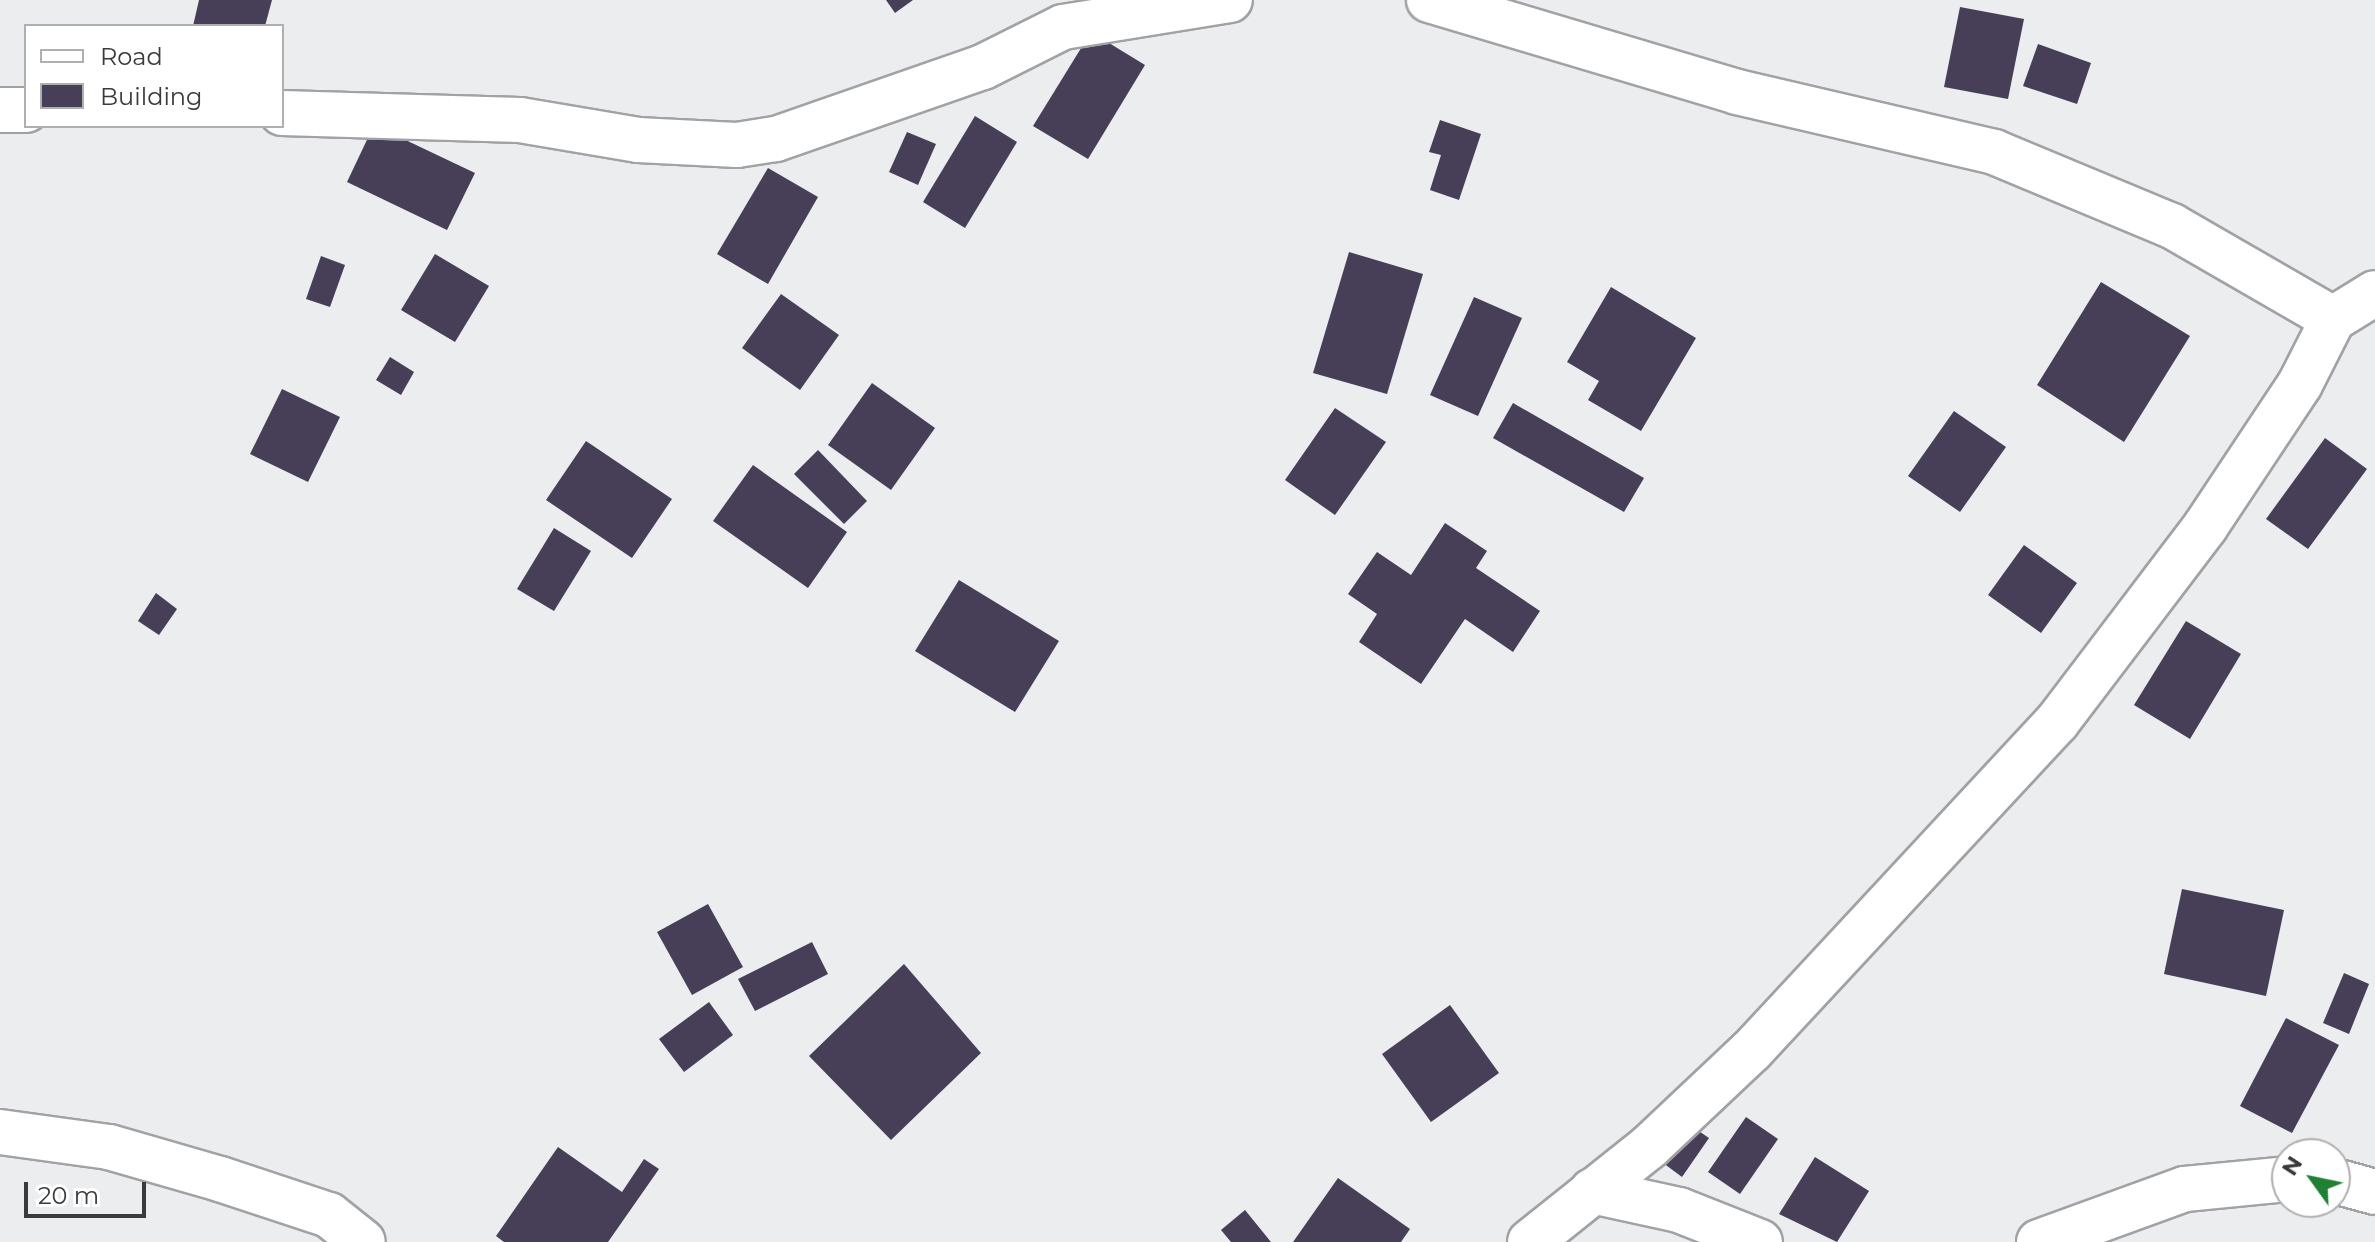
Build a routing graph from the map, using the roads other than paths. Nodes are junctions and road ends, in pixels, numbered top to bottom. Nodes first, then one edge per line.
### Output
1 (1230, 0) edge
2 (1429, 0) edge
3 (0, 110) edge
4 (24, 110) edge
5 (284, 113) edge
6 (2375, 293) edge
7 (2333, 319) junction
8 (0, 1132) edge
9 (2271, 1181) edge
10 (2351, 1185) edge
11 (1592, 1191) junction
12 (2375, 1192) edge
13 (363, 1242) edge
14 (1530, 1242) edge
15 (1760, 1242) edge
16 (2039, 1242) edge

1 - 5 street
2 - 7 street
3 - 4 street
6 - 7 street
7 - 11 street
8 - 13 street
9 - 16 street
10 - 12 street
11 - 14 street
11 - 15 street

